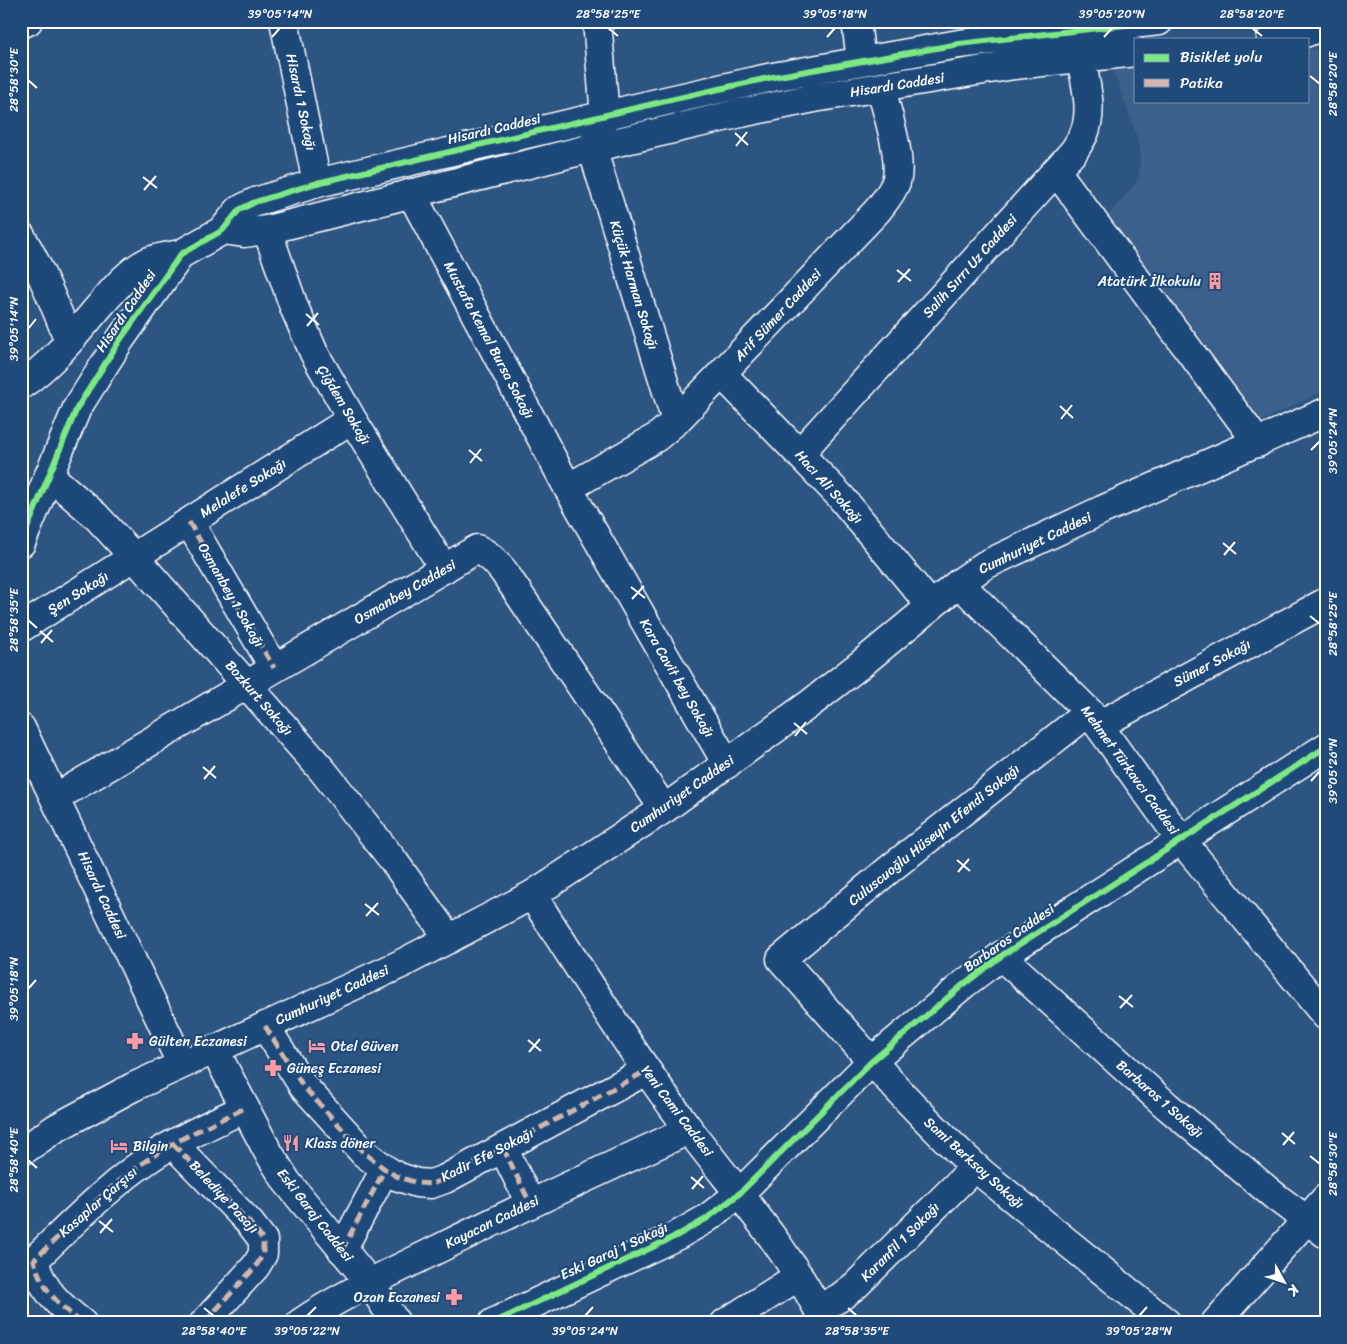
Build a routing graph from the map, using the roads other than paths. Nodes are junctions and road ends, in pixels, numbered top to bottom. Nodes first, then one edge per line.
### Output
1 (28, 21) edge
2 (284, 21) edge
3 (597, 21) edge
4 (856, 21) edge
5 (1159, 21) edge
6 (21, 24) edge
7 (1326, 25) edge
8 (1280, 38) edge
9 (1134, 52) edge
10 (1081, 58) junction
11 (861, 61) junction
12 (881, 88) junction
13 (606, 116) junction
14 (592, 148) junction
15 (1056, 171) junction
16 (317, 183) junction
17 (410, 193) junction
18 (223, 230) junction
19 (267, 230) junction
20 (21, 236) edge
21 (181, 254) junction
22 (69, 341) junction
23 (722, 374) junction
24 (21, 386) edge
25 (1326, 412) edge
26 (352, 419) junction
27 (676, 421) junction
28 (1258, 443) junction
29 (800, 453) junction
30 (49, 475) junction
31 (568, 488) junction
32 (189, 522) junction
33 (21, 544) edge
34 (135, 558) junction
35 (444, 569) junction
36 (959, 583) junction
37 (1326, 602) edge
38 (931, 606) junction
39 (21, 628) edge
40 (274, 668) junction
41 (247, 684) junction
42 (1094, 718) junction
43 (21, 728) edge
44 (1326, 747) edge
45 (727, 764) junction
46 (55, 798) junction
47 (664, 809) junction
48 (1181, 840) junction
49 (532, 895) junction
50 (449, 939) junction
51 (1001, 956) junction
52 (781, 959) joint
53 (1326, 1016) edge
54 (265, 1026) junction
55 (214, 1049) junction
56 (872, 1061) junction
57 (181, 1063) junction
58 (646, 1071) junction
59 (245, 1108) junction
60 (689, 1130) junction
61 (174, 1144) junction
62 (503, 1148) junction
63 (21, 1152) edge
64 (975, 1167) junction
65 (385, 1169) junction
66 (740, 1193) junction
67 (1326, 1198) edge
68 (530, 1203) junction
69 (1316, 1227) edge
70 (342, 1250) junction
71 (798, 1276) junction
72 (370, 1283) junction
73 (822, 1316) edge
74 (82, 1323) edge
75 (204, 1323) edge
76 (300, 1323) edge
77 (396, 1323) edge
78 (493, 1323) edge
79 (725, 1323) edge
80 (1167, 1323) edge
81 (1216, 1323) edge

1 - 6 street
2 - 16 street, Hisardı 1 Sokağı
3 - 13 street
4 - 11 street
5 - 11 street, Hisardı Caddesi
7 - 8 street
9 - 10 street, Hisardı Caddesi
10 - 12 street, Hisardı Caddesi
10 - 15 street, Salih Sırrı Uz Caddesi
11 - 13 street, Hisardı Caddesi
12 - 14 street, Hisardı Caddesi
12 - 23 street, Arif Sümer Caddesi
13 - 14 street
13 - 16 street, Hisardı Caddesi
14 - 17 street, Hisardı Caddesi
14 - 27 street, Küçük Harman Sokağı
15 - 28 street
15 - 29 street, Salih Sırrı Uz Caddesi
16 - 18 street, Hisardı Caddesi
17 - 19 street, Hisardı Caddesi
17 - 31 street, Mustafa Kemal Bursa Sokağı
18 - 19 street, Hisardı Caddesi
18 - 21 street, Hisardı Caddesi
19 - 26 street, Çiğdem Sokağı
20 - 22 street
21 - 22 street
21 - 30 street, Hisardı Caddesi
22 - 24 street
23 - 27 street, Arif Sümer Caddesi
23 - 29 street, Hacı Ali Sokağı
25 - 28 street, Cumhuriyet Caddesi
26 - 32 street, Melalefe Sokağı
26 - 35 street, Çiğdem Sokağı
27 - 31 street, Arif Sümer Caddesi
28 - 36 street, Cumhuriyet Caddesi
29 - 38 street, Hacı Ali Sokağı
30 - 33 street, Hisardı Caddesi
30 - 34 street, Bozkurt Sokağı
31 - 45 street, Kara Cavit bey Sokağı
32 - 34 street, Melalefe Sokağı
32 - 40 street, Osmanbey 1 Sokağı
34 - 39 street, Şen Sokağı
34 - 41 street, Bozkurt Sokağı
35 - 40 street, Osmanbey Caddesi
35 - 47 street, Osmanbey Caddesi
36 - 38 street, Cumhuriyet Caddesi
36 - 42 street, Mehmet Türkavcı Caddesi
37 - 42 street, Sümer Sokağı
38 - 45 street, Cumhuriyet Caddesi
40 - 41 street, Osmanbey Caddesi
41 - 46 street, Osmanbey Caddesi
41 - 50 street, Bozkurt Sokağı
42 - 48 street, Mehmet Türkavcı Caddesi
42 - 52 street, Culuscuoğlu Hüseyin Efendi Sokağı
43 - 46 street, Hisardı Caddesi
44 - 48 street, Barbaros Caddesi
45 - 47 street, Cumhuriyet Caddesi
46 - 57 street, Hisardı Caddesi
47 - 49 street, Cumhuriyet Caddesi
48 - 51 street, Barbaros Caddesi
48 - 53 street, Mehmet Türkavcı Caddesi
49 - 50 street, Cumhuriyet Caddesi
49 - 58 street, Yeni Cami Caddesi
50 - 54 street, Cumhuriyet Caddesi
51 - 56 street, Barbaros Caddesi
51 - 69 street, Barbaros 1 Sokağı
52 - 56 street, Sami Berksoy Sokağı
54 - 55 street, Cumhuriyet Caddesi
54 - 65 street, Kadir Efe Sokağı
55 - 57 street, Cumhuriyet Caddesi
55 - 59 street, Eski Garaj Caddesi
56 - 64 street, Sami Berksoy Sokağı
56 - 66 street, Barbaros Caddesi
57 - 63 street, Cumhuriyet Caddesi
58 - 60 street, Yeni Cami Caddesi
58 - 62 street, Kadir Efe Sokağı
59 - 61 street, Kasaplar Çarşısı
59 - 70 street, Eski Garaj Caddesi
60 - 66 street, Yeni Cami Caddesi
60 - 68 street, Kayacan Caddesi
61 - 74 street, Kasaplar Çarşısı
61 - 75 street, Belediye Pasajı
62 - 65 street, Kadir Efe Sokağı
62 - 68 street
64 - 73 street, Karanfil 1 Sokağı
64 - 80 street, Sami Berksoy Sokağı
65 - 70 street
66 - 71 street, Yeni Cami Caddesi
66 - 78 street, Eski Garaj 1 Sokağı
67 - 69 street
68 - 72 street, Kayacan Caddesi
69 - 81 street
70 - 72 street, Eski Garaj Caddesi
71 - 73 street, Yeni Cami Caddesi
71 - 79 street
72 - 76 street, Kayacan Caddesi
72 - 77 street, Eski Garaj Caddesi

